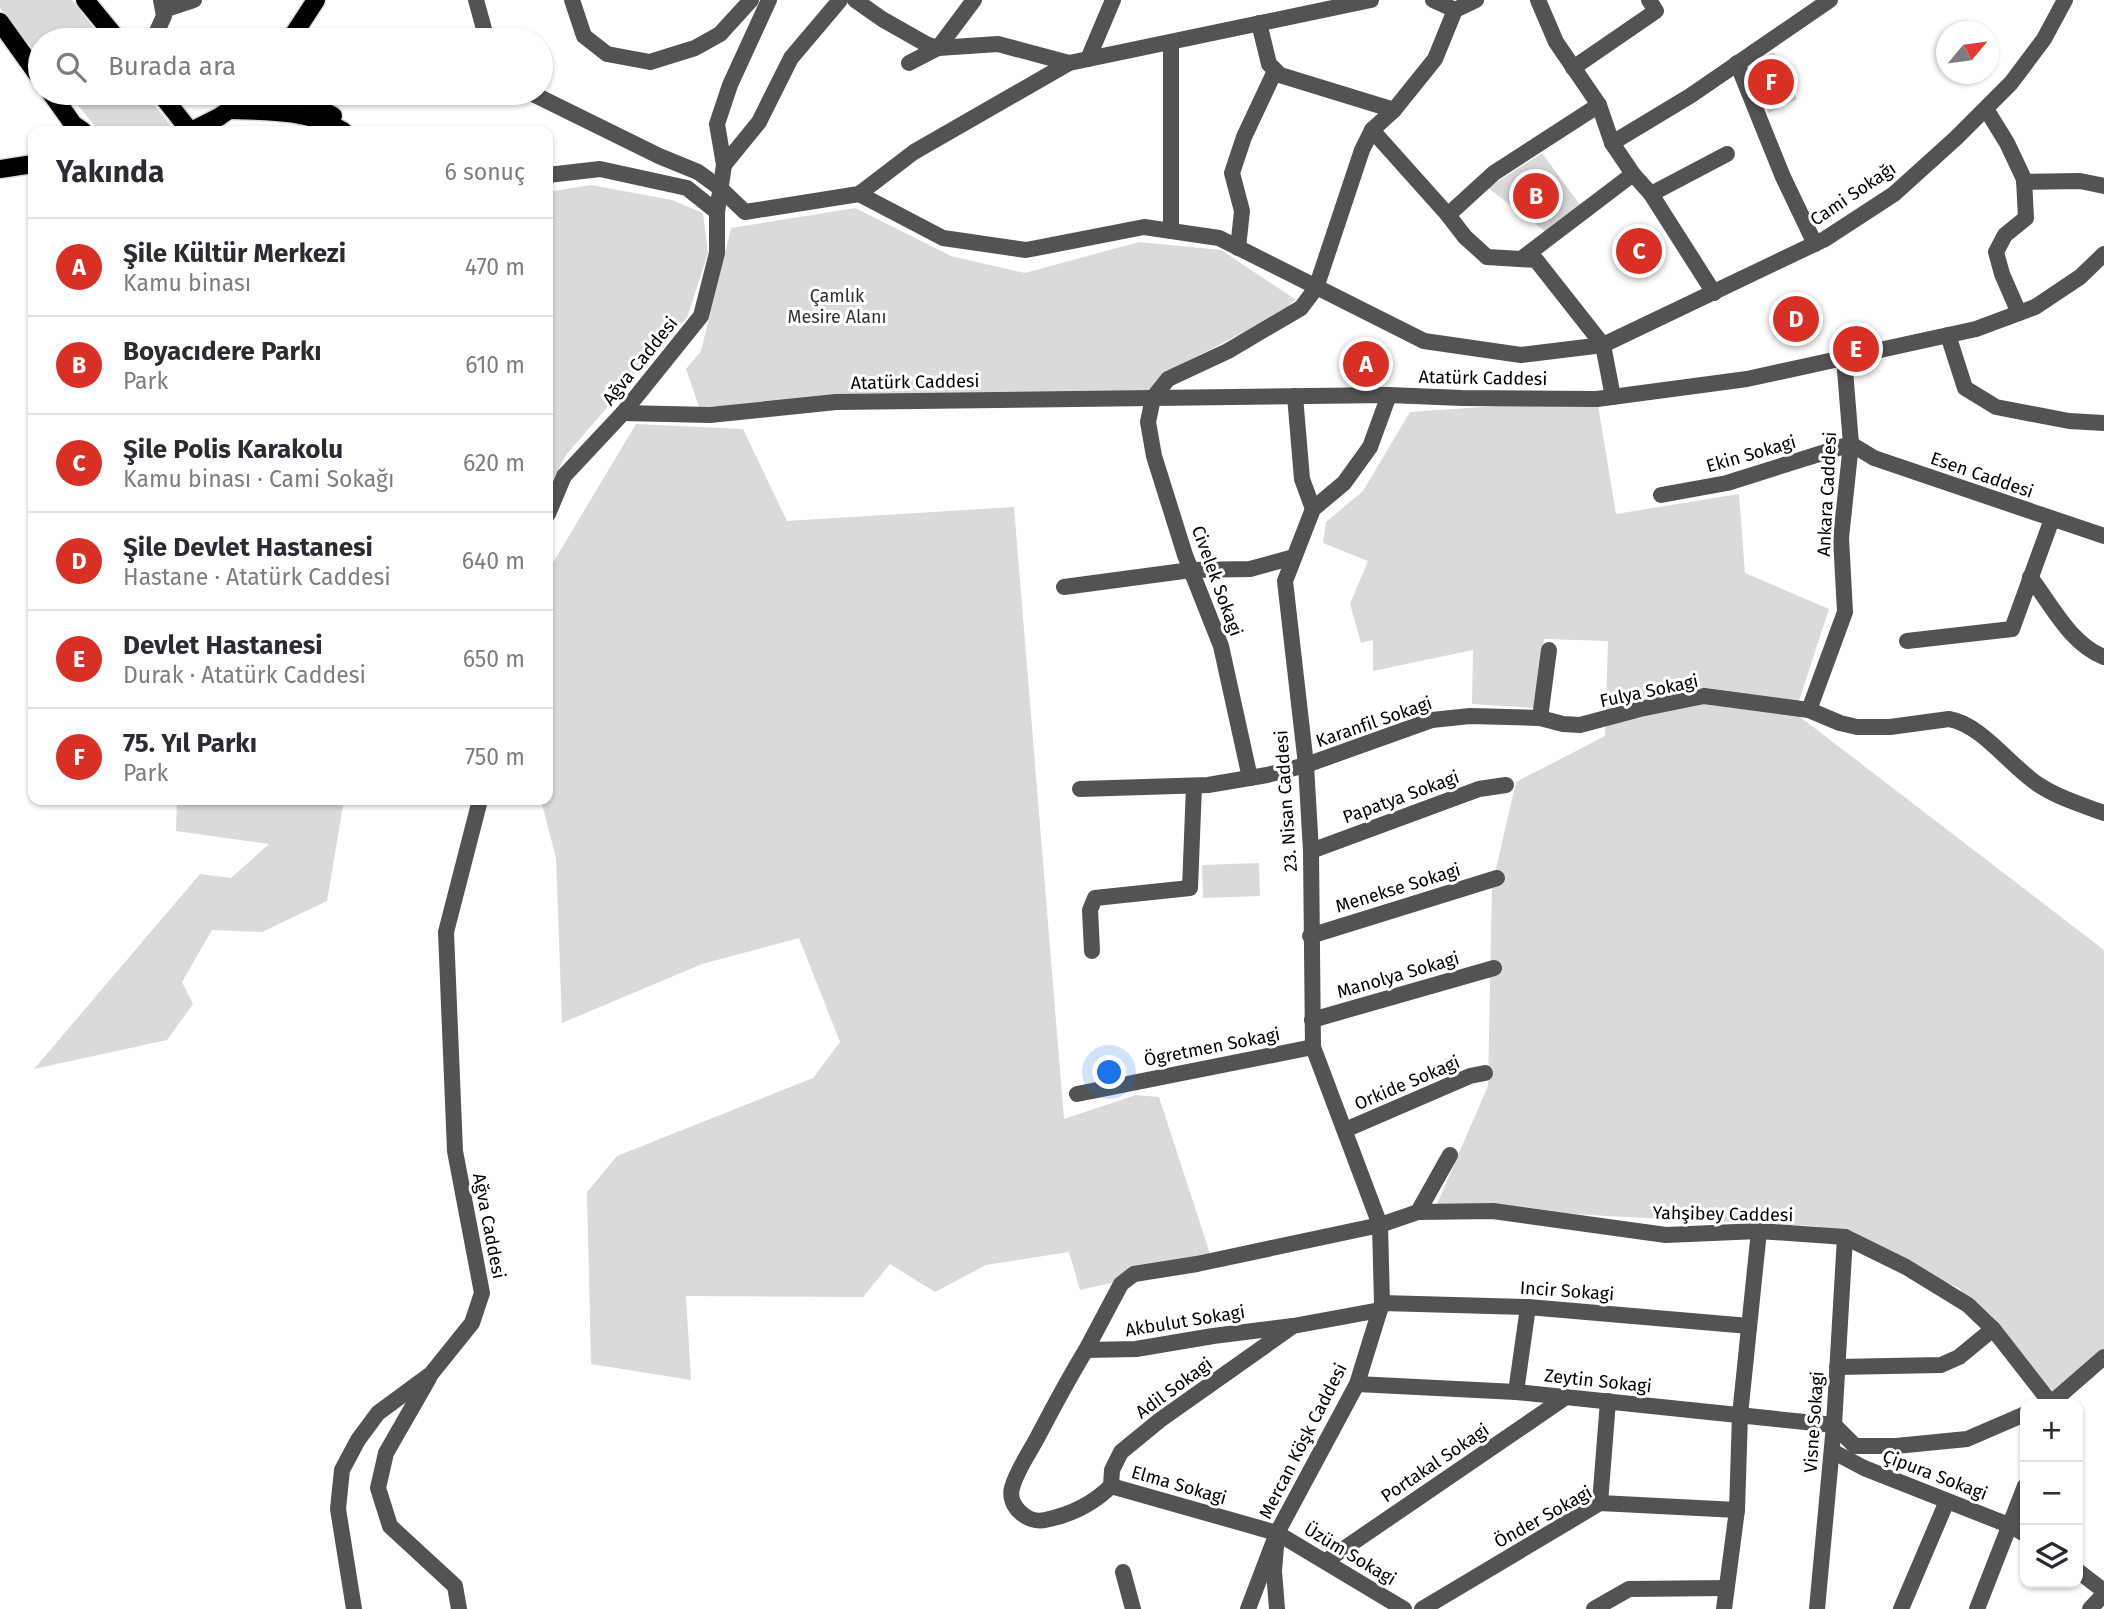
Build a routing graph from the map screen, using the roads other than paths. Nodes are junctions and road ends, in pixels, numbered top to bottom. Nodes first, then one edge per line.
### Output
1 (85, 0) edge
2 (194, 0) edge
3 (316, 0) edge
4 (476, 0) edge
5 (572, 0) edge
6 (751, 0) edge
7 (769, 0) edge
8 (840, 0) edge
9 (855, 0) edge
10 (974, 0) edge
11 (1113, 0) edge
12 (1371, 0) edge
13 (1433, 0) edge
14 (1476, 0) edge
15 (1538, 0) edge
16 (1649, 0) edge
17 (2065, 0) edge
18 (1828, 1) edge
19 (162, 5) edge
20 (1455, 10) junction
21 (0, 22) edge
22 (1259, 23) junction
23 (107, 28) edge
24 (156, 28) edge
25 (298, 28) edge
26 (484, 28) edge
27 (1171, 41) junction
28 (938, 48) junction
29 (1088, 59) junction
30 (28, 61) edge
31 (1069, 63) junction
32 (1737, 63) junction
33 (909, 64) dead end
34 (1573, 68) junction
35 (1275, 71) junction
36 (553, 104) edge
37 (60, 105) edge
38 (170, 105) edge
39 (236, 105) edge
40 (312, 105) edge
41 (1599, 105) junction
42 (1986, 108) junction
43 (229, 110) junction
44 (1394, 110) junction
45 (75, 126) edge
46 (187, 126) edge
47 (200, 126) edge
48 (332, 126) edge
49 (347, 126) edge
50 (1372, 130) junction
51 (1612, 143) junction
52 (1727, 154) dead end
53 (28, 165) edge
54 (724, 165) junction
55 (0, 169) edge
56 (1633, 174) junction
57 (553, 175) edge
58 (2024, 182) junction
59 (2104, 186) edge
60 (720, 188) junction
61 (859, 194) junction
62 (1651, 194) junction
63 (717, 212) junction
64 (1448, 215) junction
65 (1171, 231) junction
66 (1815, 244) junction
67 (1238, 248) junction
68 (2104, 254) edge
69 (1521, 259) junction
70 (1316, 288) junction
71 (1714, 293) junction
72 (2019, 313) junction
73 (1948, 335) junction
74 (1603, 345) junction
75 (1844, 358) junction
76 (1389, 395) junction
77 (1295, 396) junction
78 (1613, 397) junction
79 (1153, 398) junction
80 (623, 413) junction
81 (2104, 423) edge
82 (1851, 444) junction
83 (1661, 495) dead end
84 (553, 502) edge
85 (1313, 509) junction
86 (2052, 519) junction
87 (2104, 536) edge
88 (1294, 557) junction
89 (1191, 570) junction
90 (2030, 577) junction
91 (1064, 587) dead end
92 (1907, 641) dead end
93 (1549, 650) dead end
94 (2104, 657) edge
95 (1809, 710) junction
96 (1540, 718) junction
97 (1306, 765) junction
98 (1250, 778) junction
99 (1506, 785) dead end
100 (1194, 786) junction
101 (1080, 789) dead end
102 (479, 805) edge
103 (2104, 813) edge
104 (1311, 850) junction
105 (1497, 878) dead end
106 (1310, 936) junction
107 (1092, 951) dead end
108 (1494, 968) dead end
109 (1312, 1020) junction
110 (1313, 1047) junction
111 (1485, 1073) dead end
112 (1077, 1094) dead end
113 (1345, 1130) junction
114 (1450, 1155) dead end
115 (1418, 1212) junction
116 (1380, 1226) junction
117 (1759, 1231) junction
118 (1845, 1237) junction
119 (1381, 1307) junction
120 (1528, 1307) junction
121 (1293, 1326) junction
122 (1749, 1326) junction
123 (1993, 1329) junction
124 (1086, 1350) junction
125 (2104, 1357) edge
126 (1838, 1367) junction
127 (431, 1374) junction
128 (1357, 1384) junction
129 (1516, 1392) junction
130 (1566, 1397) junction
131 (2045, 1399) edge
132 (2055, 1399) edge
133 (1608, 1401) junction
134 (1740, 1415) junction
135 (2020, 1416) edge
136 (1835, 1425) junction
137 (1832, 1451) junction
138 (1111, 1486) junction
139 (1947, 1501) junction
140 (1600, 1503) junction
141 (1737, 1510) junction
142 (2018, 1530) edge
143 (1277, 1533) junction
144 (1326, 1560) junction
145 (1124, 1572) dead end
146 (2083, 1575) edge
147 (1726, 1588) junction
148 (2104, 1592) edge
149 (1821, 1607) edge
150 (354, 1609) edge
151 (459, 1609) edge
152 (1133, 1609) edge
153 (1248, 1609) edge
154 (1277, 1609) edge
155 (1404, 1609) edge
156 (1422, 1609) edge
157 (1594, 1609) edge
158 (1724, 1609) edge
159 (1901, 1609) edge
160 (1977, 1609) edge
161 (2090, 1609) edge

1 - 23 main road
2 - 19 street
3 - 25 main road
4 - 26 street
5 - 6 street
7 - 54 street
8 - 54 street
9 - 28 street
10 - 28 street
11 - 29 street
12 - 22 street
13 - 20 street
14 - 20 street
15 - 34 street
16 - 34 street
17 - 42 street, Cami Sokağı
18 - 32 street
19 - 24 street
20 - 44 street
21 - 30 main road
22 - 27 street
22 - 35 street
27 - 29 street
27 - 65 street
28 - 31 street
28 - 33 street
29 - 31 street
31 - 61 street
32 - 51 street
32 - 66 street
34 - 41 street
35 - 44 street
35 - 67 street
36 - 60 street
37 - 45 main road
38 - 46 main road
39 - 43 main road
40 - 49 main road
41 - 51 street
41 - 64 street
42 - 58 street
42 - 66 street, Cami Sokağı
43 - 47 main road
43 - 48 main road
44 - 50 street
50 - 64 street
50 - 70 street
51 - 56 street
52 - 62 street
53 - 55 main road
54 - 60 street, Ağva Caddesi
56 - 62 street
56 - 69 street
57 - 63 street
58 - 59 street
58 - 72 street
60 - 61 street
60 - 63 street, Ağva Caddesi
61 - 65 street, Cami Sokağı
62 - 71 street
63 - 80 street, Ağva Caddesi
64 - 69 street
65 - 67 street, Cami Sokağı
66 - 71 street, Cami Sokağı
67 - 70 street, Cami Sokağı
68 - 72 street, Atatürk Caddesi
69 - 74 street
70 - 74 street, Cami Sokağı
70 - 79 street
71 - 74 street, Cami Sokağı
72 - 73 street, Atatürk Caddesi
73 - 75 street, Atatürk Caddesi
73 - 81 street
74 - 78 street
75 - 78 street, Atatürk Caddesi
75 - 82 street, Ankara Caddesi
76 - 77 street, Atatürk Caddesi
76 - 78 street, Atatürk Caddesi
76 - 85 street, 23. Nisan Caddesi
77 - 79 street, Atatürk Caddesi
77 - 85 street
79 - 80 street, Atatürk Caddesi
79 - 89 street, Civelek Sokagi
80 - 84 street, Ağva Caddesi
82 - 83 street, Ekin Sokagi
82 - 86 street, Esen Caddesi
82 - 95 street, Ankara Caddesi
85 - 88 street, 23. Nisan Caddesi
86 - 87 street, Esen Caddesi
86 - 90 street
88 - 89 street
88 - 97 street, 23. Nisan Caddesi
89 - 91 street
89 - 98 street, Civelek Sokagi
90 - 92 street
90 - 94 street
93 - 96 street
95 - 96 street, Fulya Sokagi
95 - 103 street, Fulya Sokagi
96 - 97 street, Karanfil Sokagi
97 - 98 street, Karanfil Sokagi
97 - 104 street, 23. Nisan Caddesi
98 - 100 street, Karanfil Sokagi
99 - 104 street, Papatya Sokagi
100 - 101 street, Karanfil Sokagi
100 - 107 street
102 - 127 street, Ağva Caddesi
104 - 106 street, 23. Nisan Caddesi
105 - 106 street, Menekse Sokagi
106 - 109 street, 23. Nisan Caddesi
108 - 109 street, Manolya Sokagi
109 - 110 street, 23. Nisan Caddesi
110 - 112 street, Ögretmen Sokagi
110 - 113 street, 23. Nisan Caddesi
111 - 113 street, Orkide Sokagi
113 - 116 street, 23. Nisan Caddesi
114 - 115 street
115 - 116 street
115 - 117 street, Yahşibey Caddesi
116 - 119 street, Mercan Köşk Caddesi
116 - 124 street
117 - 118 street, Yahşibey Caddesi
117 - 122 street
118 - 123 street, Yahşibey Caddesi
118 - 126 street, Visne Sokagi
119 - 120 street, Incir Sokagi
119 - 121 street, Akbulut Sokagi
119 - 128 street, Mercan Köşk Caddesi
120 - 122 street, Incir Sokagi
120 - 129 street
121 - 124 street, Akbulut Sokagi
121 - 138 street, Adil Sokagi
122 - 134 street
123 - 126 street
123 - 131 street, Yahşibey Caddesi
124 - 138 street
125 - 132 street
126 - 136 street, Visne Sokagi
127 - 150 street, Ağva Caddesi
127 - 151 street
128 - 129 street, Zeytin Sokagi
128 - 143 street, Mercan Köşk Caddesi
129 - 130 street, Zeytin Sokagi
130 - 133 street, Zeytin Sokagi
130 - 144 street, Portakal Sokagi
133 - 134 street, Zeytin Sokagi
133 - 140 street
134 - 136 street, Zeytin Sokagi
134 - 141 street
135 - 136 street
136 - 137 street, Visne Sokagi
137 - 139 street, Çipura Sokagi
137 - 149 street, Visne Sokagi
138 - 143 street, Elma Sokagi
139 - 142 street, Çipura Sokagi
139 - 159 street
140 - 141 street, Önder Sokagi
140 - 156 street, Önder Sokagi
141 - 147 street
142 - 160 street
143 - 144 street, Üzüm Sokagi
143 - 153 street, Mercan Köşk Caddesi
143 - 154 street
144 - 155 street, Üzüm Sokagi
145 - 152 street
146 - 148 street
147 - 157 street
147 - 158 street
148 - 161 street

